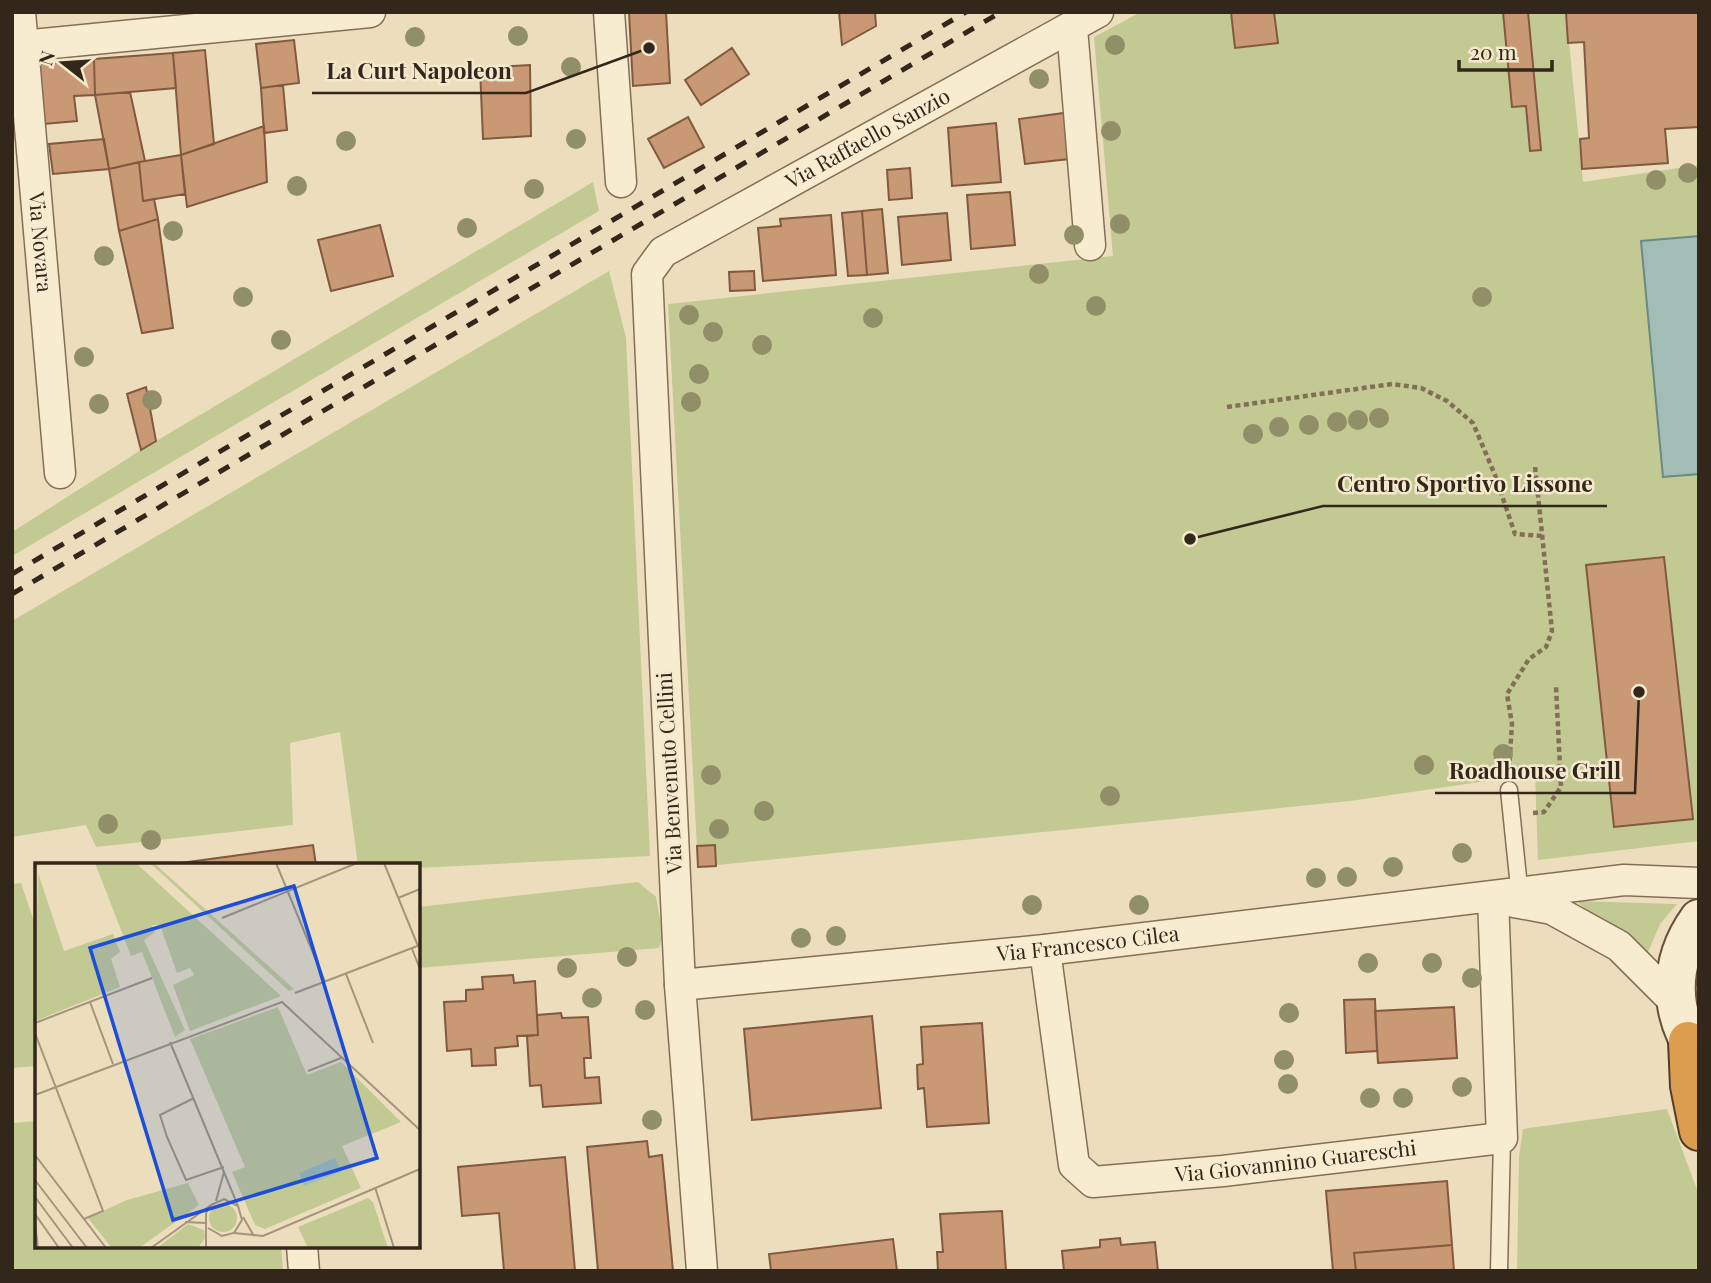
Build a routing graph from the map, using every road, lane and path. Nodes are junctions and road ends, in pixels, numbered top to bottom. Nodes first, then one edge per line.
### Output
1 (20, 12) edge
2 (370, 12) edge
3 (609, 12) edge
4 (1098, 12) edge
5 (1072, 28) junction
6 (18, 47) edge
7 (621, 181) dead end
8 (1090, 244) dead end
9 (647, 274) joint
10 (1227, 407) dead end
11 (1535, 466) dead end
12 (60, 472) dead end
13 (1542, 536) junction
14 (1556, 687) dead end
15 (1508, 790) joint
16 (1511, 815) junction
17 (1699, 883) edge
18 (1511, 898) junction
19 (1699, 919) edge
20 (1045, 950) junction
21 (680, 985) junction
22 (1675, 1003) junction
23 (1693, 1048) edge
24 (1699, 1131) edge
25 (1502, 1138) junction
26 (302, 1248) edge
27 (304, 1271) edge
28 (702, 1271) edge
29 (1499, 1271) edge

1 - 6 street, Via Novara
2 - 6 street
3 - 7 street
4 - 5 street, Via Raffaello Sanzio
5 - 8 street
5 - 9 street, Via Raffaello Sanzio
6 - 12 street, Via Novara
9 - 21 street, Via Benvenuto Cellini
10 - 13 path
11 - 13 path
13 - 15 path
14 - 16 path
15 - 16 lane
16 - 18 lane
17 - 18 street, Via Francesco Cilea
18 - 20 street, Via Francesco Cilea
18 - 22 street, Via Francesco Cilea
18 - 25 street
19 - 22 main road
20 - 21 street, Via Francesco Cilea
20 - 25 street, Via Giovannino Guareschi
21 - 28 street, Via Benvenuto Cellini
22 - 23 main road
23 - 24 highway
25 - 29 lane
26 - 27 street

